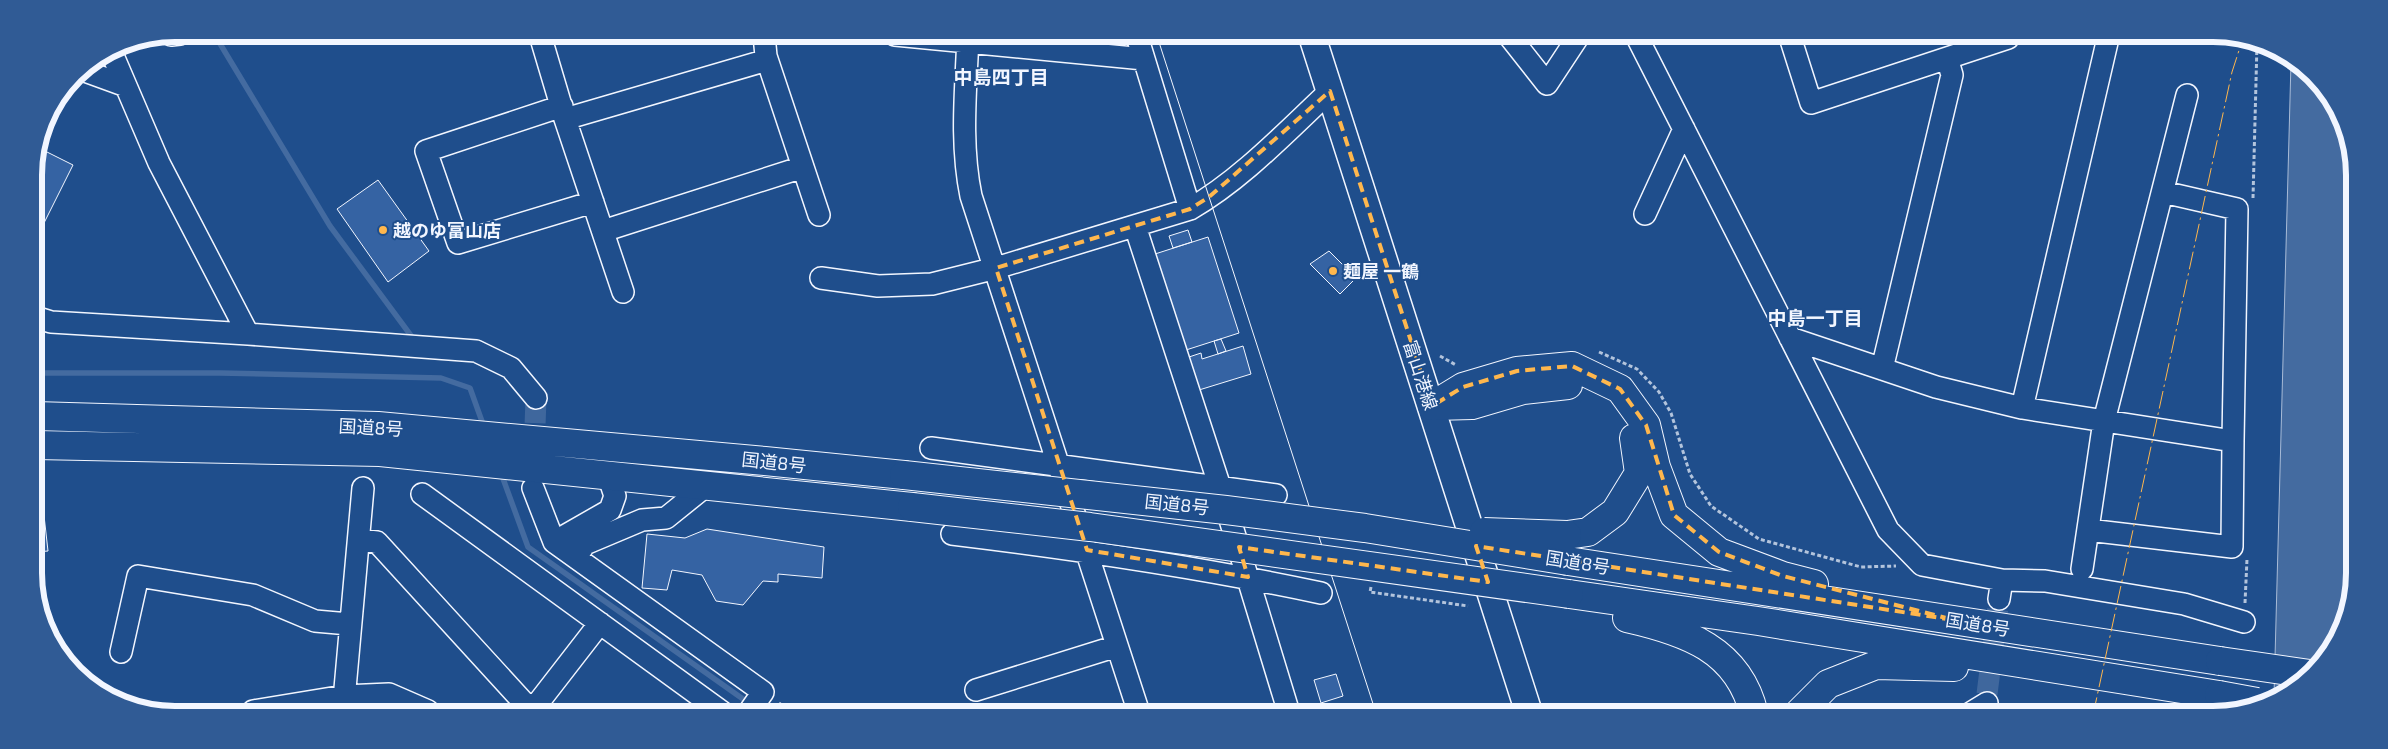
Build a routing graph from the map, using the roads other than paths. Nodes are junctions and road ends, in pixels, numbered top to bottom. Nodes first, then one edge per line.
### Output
1 (542, 42) edge
2 (765, 42) edge
3 (968, 42) edge
4 (994, 42) edge
5 (1139, 42) edge
6 (1314, 42) edge
7 (1514, 42) edge
8 (1575, 42) edge
9 (1640, 42) edge
10 (1791, 42) edge
11 (1996, 42) edge
12 (2107, 42) edge
13 (114, 58) edge
14 (1947, 58) junction
15 (1144, 59) junction
16 (767, 60) junction
17 (91, 73) edge
18 (126, 86) junction
19 (1330, 91) junction
20 (2187, 95) dead end
21 (564, 112) junction
22 (1684, 129) junction
23 (803, 167) junction
24 (2163, 192) junction
25 (593, 202) junction
26 (1190, 209) junction
27 (1645, 214) dead end
28 (819, 215) dead end
29 (1135, 226) junction
30 (603, 231) junction
31 (996, 268) junction
32 (821, 278) dead end
33 (623, 292) dead end
34 (43, 319) edge
35 (248, 334) junction
36 (1790, 338) junction
37 (1882, 369) junction
38 (536, 398) tunnel mouth
39 (1432, 406) junction
40 (2022, 408) junction
41 (42, 416) edge
42 (2104, 421) junction
43 (2233, 442) junction
44 (42, 444) edge
45 (931, 448) dead end
46 (1059, 466) junction
47 (608, 475) junction
48 (708, 485) junction
49 (1220, 487) junction
50 (363, 488) dead end
51 (534, 488) dead end
52 (422, 494) dead end
53 (1276, 495) dead end
54 (2088, 530) junction
55 (952, 534) dead end
56 (360, 540) junction
57 (554, 542) junction
58 (1568, 548) junction
59 (1087, 550) junction
60 (576, 557) junction
61 (2082, 569) dead end
62 (1248, 577) junction
63 (1321, 592) dead end
64 (1568, 599) junction
65 (1954, 620) junction
66 (2244, 622) dead end
67 (600, 623) junction
68 (349, 624) junction
69 (1117, 646) junction
70 (121, 652) dead end
71 (2301, 673) edge
72 (976, 690) dead end
73 (2190, 691) junction
74 (2250, 701) edge
75 (343, 703) edge
76 (309, 706) edge
77 (417, 706) edge
78 (714, 706) edge
79 (753, 706) edge
80 (1137, 706) edge
81 (1287, 706) edge
82 (1526, 706) edge
83 (1752, 706) edge
84 (1806, 706) edge

1 - 21 street
2 - 16 street
3 - 31 street
4 - 15 street
5 - 15 street
6 - 19 main road, 富山港線
7 - 8 street
9 - 22 street
10 - 14 street
11 - 14 street
12 - 40 street
13 - 18 street
14 - 37 street
15 - 26 street
16 - 21 street
16 - 23 street
17 - 18 street
18 - 35 street
19 - 26 street
19 - 39 main road, 富山港線
20 - 24 street
21 - 25 street
21 - 25 street
22 - 27 street
22 - 36 street
23 - 28 street
23 - 30 street
24 - 42 street
24 - 43 street
25 - 30 street
26 - 29 street
29 - 31 street
29 - 49 street
30 - 33 street
31 - 32 street
31 - 46 street
34 - 35 street
35 - 38 street
36 - 37 street
36 - 66 street
37 - 40 street
39 - 58 highway
39 - 65 highway
39 - 82 main road, 富山港線
40 - 42 street
41 - 58 highway, 国道8号, bridge
42 - 43 street
42 - 54 street
43 - 54 street
44 - 47 highway, 国道8号
45 - 46 street
46 - 49 street
46 - 59 street
47 - 48 highway, 国道8号
47 - 57 street
48 - 60 street
48 - 64 highway, 国道8号, bridge
49 - 53 street
49 - 62 street
50 - 56 street
51 - 57 street
52 - 67 street
54 - 61 street
55 - 59 street
56 - 67 street
56 - 68 street
57 - 60 street
58 - 65 highway, 国道8号
59 - 62 street
59 - 69 street
60 - 79 street
62 - 63 street
62 - 81 street
64 - 73 highway, 国道8号
64 - 83 highway
65 - 71 highway, 国道8号, bridge
67 - 78 street
68 - 70 street
68 - 75 street
69 - 72 street
69 - 80 street
73 - 74 highway, 国道8号, bridge
73 - 84 highway
75 - 76 street
75 - 77 street

